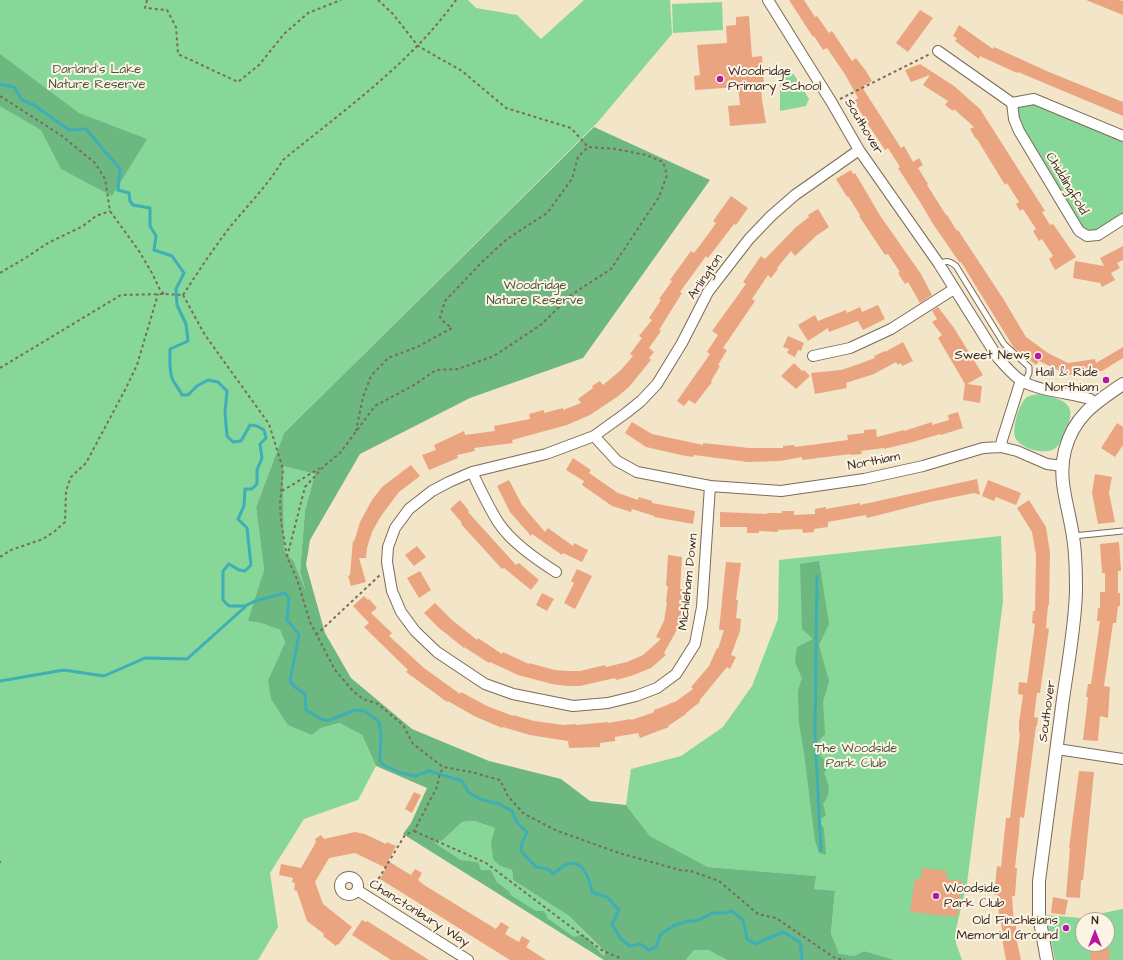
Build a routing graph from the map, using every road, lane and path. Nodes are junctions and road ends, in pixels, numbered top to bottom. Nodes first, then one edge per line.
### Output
1 (147, 0) edge
2 (341, 0) edge
3 (378, 0) edge
4 (456, 0) edge
5 (768, 0) edge
6 (418, 46) junction
7 (938, 51) joint
8 (0, 96) edge
9 (832, 103) junction
10 (1012, 103) junction
11 (1123, 136) edge
12 (588, 147) junction
13 (859, 150) junction
14 (110, 211) junction
15 (1123, 219) edge
16 (939, 264) junction
17 (0, 273) edge
18 (954, 289) junction
19 (158, 294) junction
20 (164, 294) junction
21 (183, 295) junction
22 (994, 327) junction
23 (983, 334) junction
24 (813, 356) dead end
25 (0, 368) edge
26 (1023, 381) junction
27 (1123, 384) edge
28 (1094, 403) junction
29 (356, 431) junction
30 (594, 436) junction
31 (1001, 447) junction
32 (324, 466) junction
33 (1062, 466) junction
34 (472, 472) junction
35 (710, 486) junction
36 (282, 491) junction
37 (1123, 531) edge
38 (1073, 536) junction
39 (0, 557) edge
40 (287, 557) junction
41 (388, 571) junction
42 (556, 572) dead end
43 (316, 635) junction
44 (1057, 749) junction
45 (1123, 759) edge
46 (443, 768) junction
47 (414, 831) junction
48 (358, 890) joint
49 (468, 960) edge
50 (621, 960) edge
51 (846, 960) edge
52 (1047, 960) edge

1 - 2 path
3 - 6 path
4 - 6 path
5 - 9 street, Southover
6 - 12 path
6 - 21 path
7 - 9 path
7 - 10 street
8 - 14 path
9 - 13 street, Southover
10 - 11 street
10 - 15 street, Chiddingfold
12 - 29 path
12 - 29 path
13 - 16 street, Southover
13 - 30 street, Arlington
14 - 17 path
14 - 20 path
16 - 18 street, Southover
16 - 22 lane
18 - 23 street, Southover
18 - 24 street
19 - 20 path
19 - 25 path
19 - 39 path
20 - 21 path
21 - 36 path
22 - 23 lane
22 - 26 lane
23 - 26 street, Southover
26 - 28 street, Southover
26 - 31 street
27 - 28 street
28 - 33 street
29 - 32 path
30 - 34 street, Michleham Down
30 - 35 street, Northiam
31 - 33 street, Northiam
31 - 35 street, Northiam
32 - 36 path
32 - 40 path
33 - 38 street, Southover
34 - 41 street, Michleham Down
34 - 42 street
35 - 41 street, Michleham Down
36 - 40 path
37 - 38 lane
38 - 44 street, Southover
40 - 43 path
41 - 43 path
43 - 46 path
44 - 45 street
44 - 52 street, Southover
46 - 47 path
46 - 51 path
47 - 48 path
47 - 50 path
48 - 49 street, Chanctonbury Way

